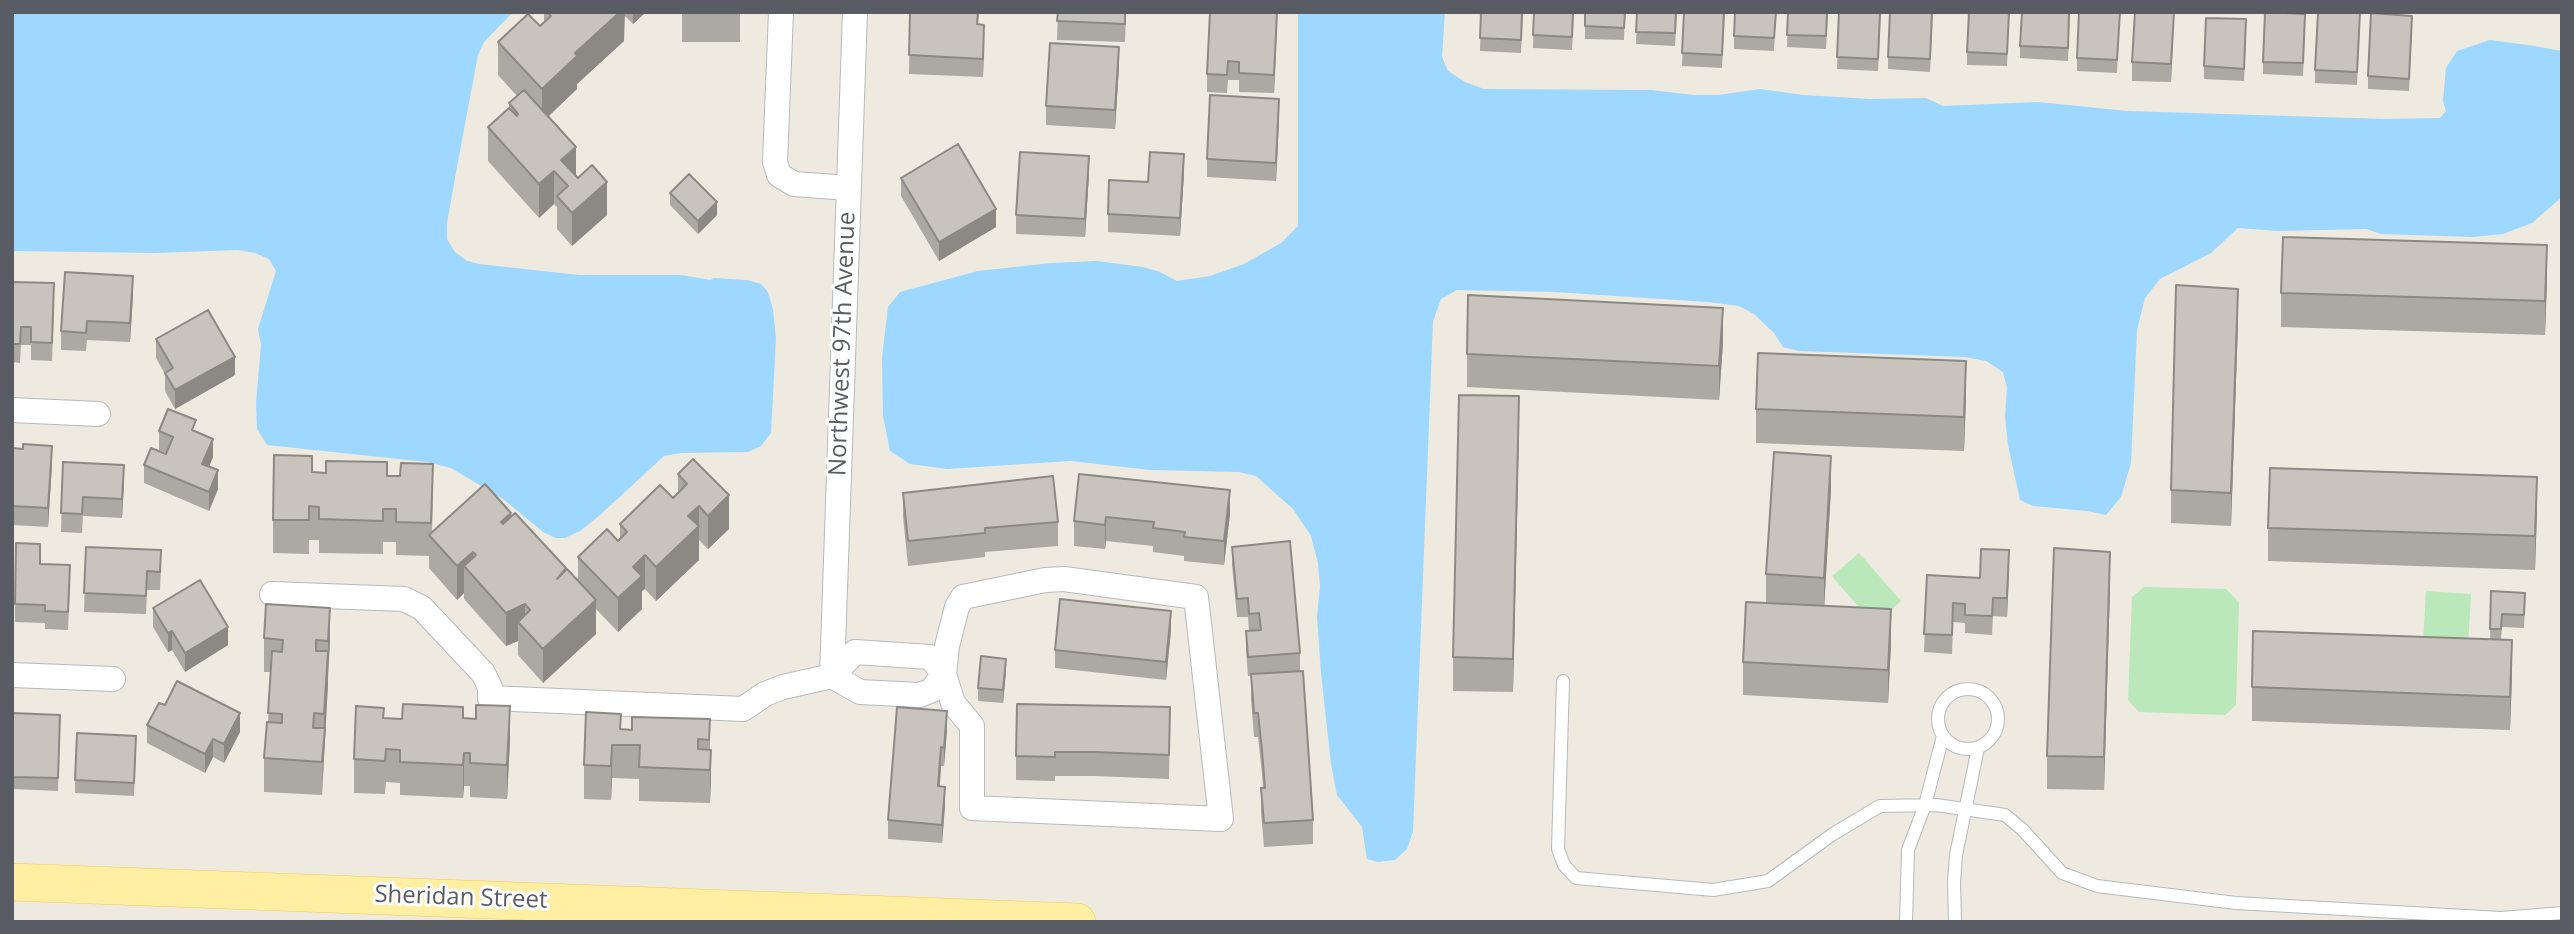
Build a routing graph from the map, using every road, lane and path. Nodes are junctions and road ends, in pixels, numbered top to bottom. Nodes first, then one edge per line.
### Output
1 (781, 12) edge
2 (855, 12) edge
3 (848, 188) junction
4 (12, 410) edge
5 (98, 414) dead end
6 (272, 594) dead end
7 (944, 674) junction
8 (12, 675) edge
9 (832, 676) junction
10 (113, 679) dead end
11 (1563, 681) dead end
12 (1942, 736) junction
13 (1978, 748) junction
14 (1924, 805) junction
15 (1965, 809) junction
16 (12, 882) edge
17 (2562, 913) edge
18 (1077, 922) edge
19 (1906, 922) edge
20 (1955, 922) edge

1 - 3 street
2 - 3 street, Northwest 97th Avenue
3 - 9 street, Northwest 97th Avenue
4 - 5 street
6 - 9 street
7 - 7 street
7 - 9 street
7 - 9 street
8 - 10 street
11 - 14 lane
12 - 13 lane
12 - 13 lane
12 - 14 lane
13 - 15 lane
14 - 15 lane
14 - 19 lane
15 - 17 lane
15 - 20 lane
16 - 18 main road, Sheridan Street

